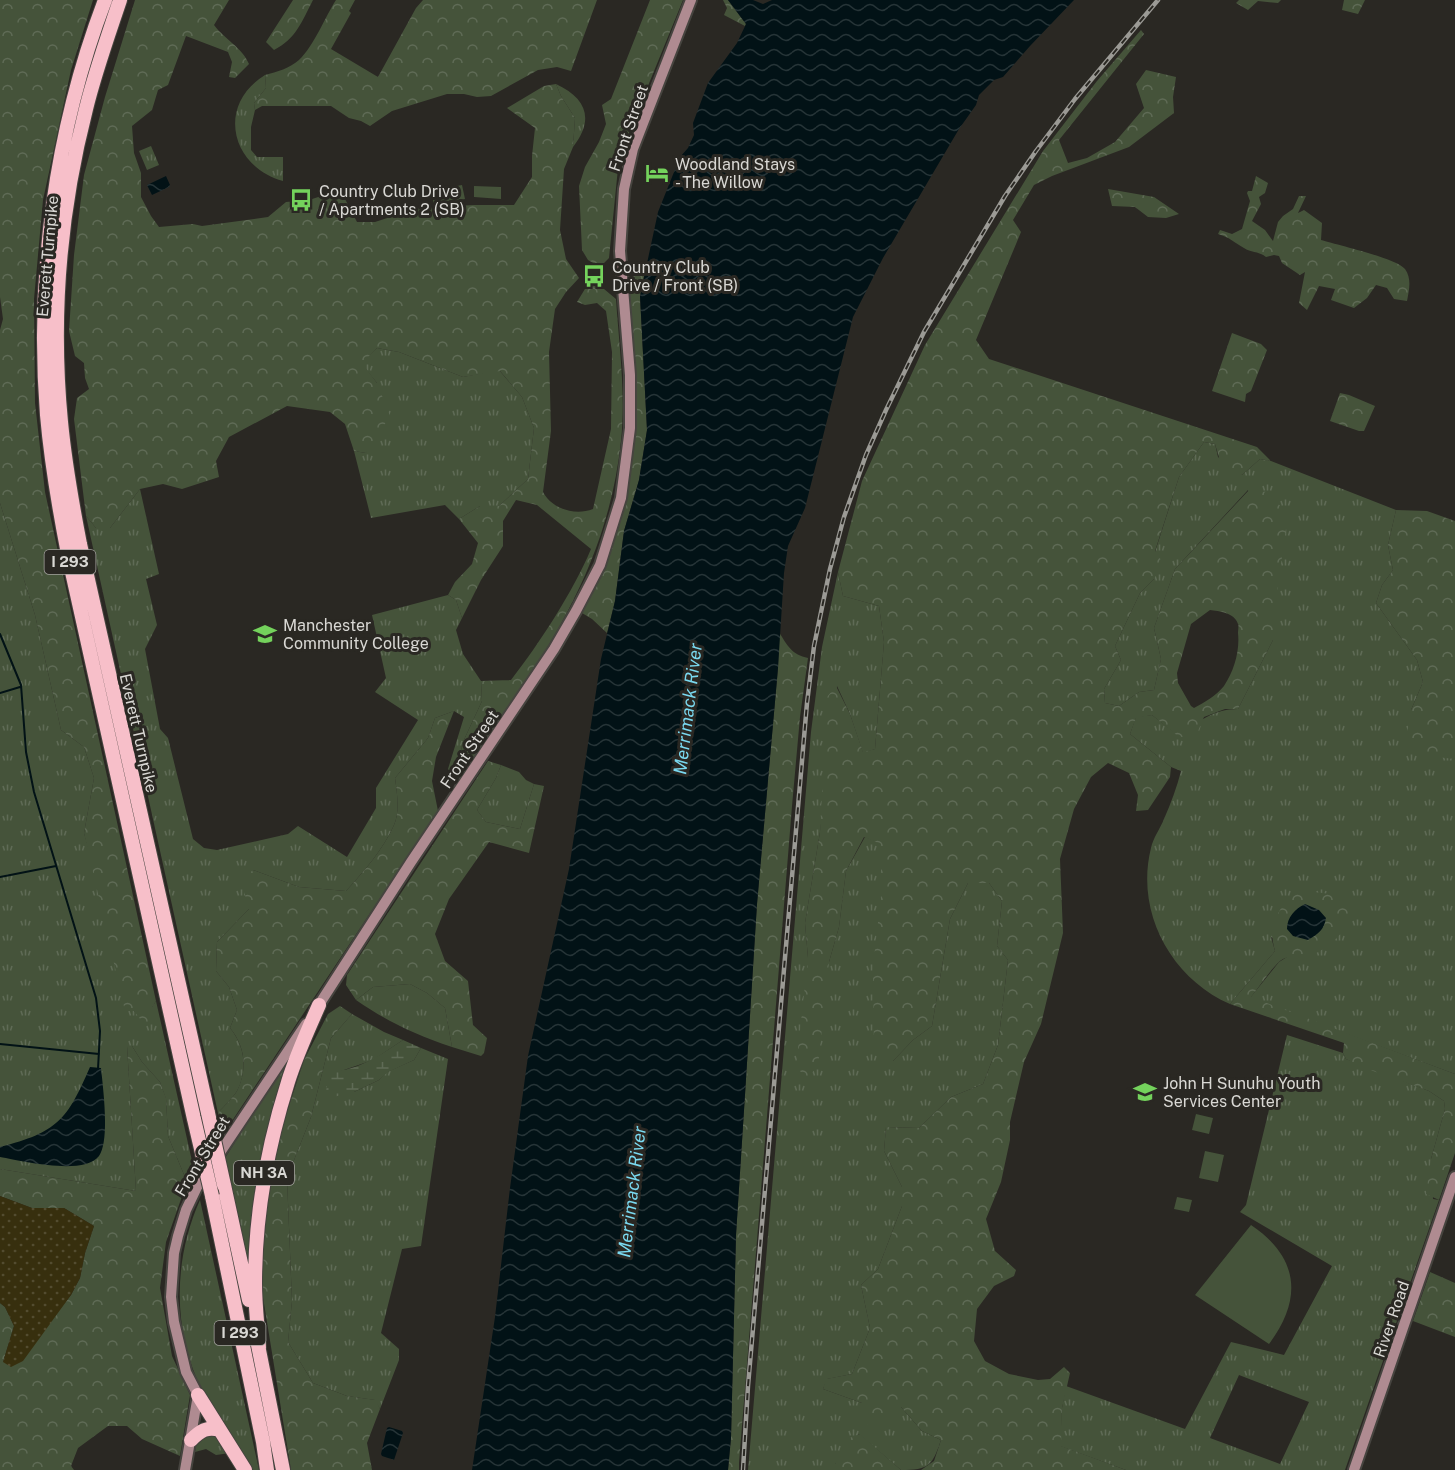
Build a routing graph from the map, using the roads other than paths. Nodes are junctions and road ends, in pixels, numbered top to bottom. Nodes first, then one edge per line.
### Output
1 (105, 0) edge
2 (120, 0) edge
3 (691, 0) edge
4 (319, 1005) junction
5 (1455, 1177) edge
6 (259, 1348) junction
7 (198, 1395) junction
8 (220, 1430) junction
9 (191, 1440) junction
10 (185, 1470) edge
11 (245, 1470) edge
12 (267, 1470) edge
13 (283, 1470) edge
14 (1354, 1470) edge

1 - 12 highway, Everett Turnpike / I 293, bridge
2 - 6 highway, Everett Turnpike / I 293, bridge
3 - 4 main road, Front Street / NH 3A
4 - 6 highway, NH 3A
4 - 7 main road, Front Street / NH 3A
5 - 14 main road, River Road
6 - 13 highway, Everett Turnpike / I 293
7 - 8 highway, NH 3A
7 - 9 main road
8 - 9 highway
8 - 11 highway, NH 3A
9 - 10 main road

